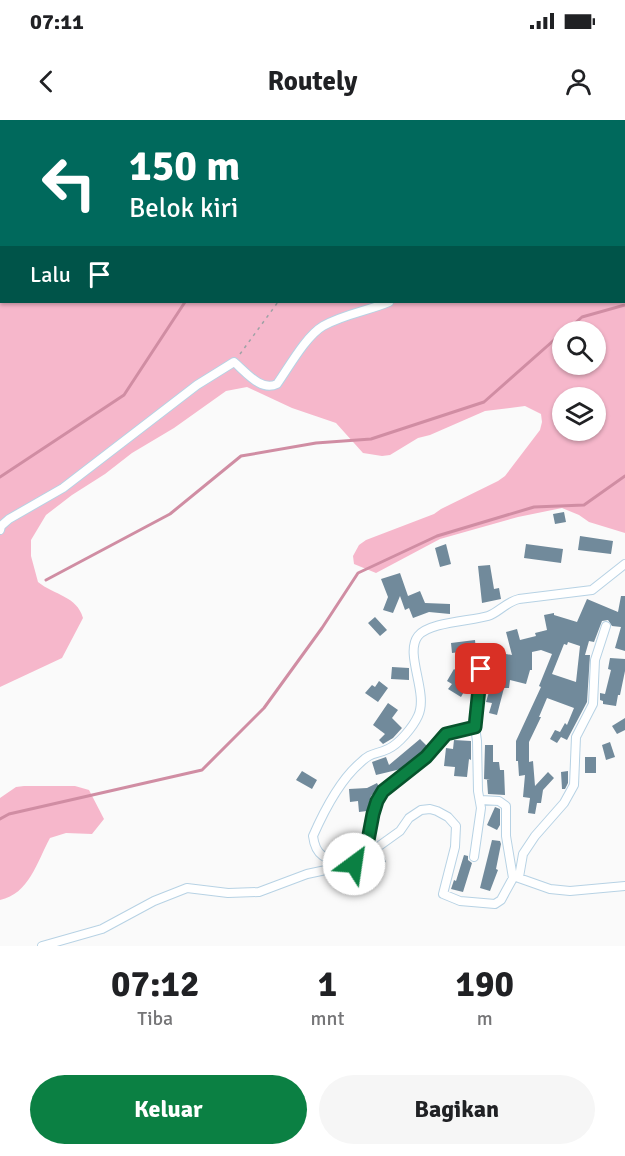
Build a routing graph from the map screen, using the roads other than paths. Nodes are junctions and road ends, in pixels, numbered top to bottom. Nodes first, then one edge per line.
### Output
1 (386, 303) edge
2 (0, 530) edge
3 (625, 564) edge
4 (606, 626) dead end
5 (481, 669) dead end
6 (475, 727) junction
7 (480, 800) junction
8 (365, 856) junction
9 (474, 857) dead end
10 (354, 864) junction
11 (516, 877) junction
12 (625, 886) edge
13 (42, 946) edge

1 - 2 street
3 - 10 street
4 - 11 street
5 - 6 street
6 - 7 street
6 - 8 street
7 - 9 street
7 - 11 street
8 - 10 street
8 - 11 street
10 - 13 street
11 - 12 street

